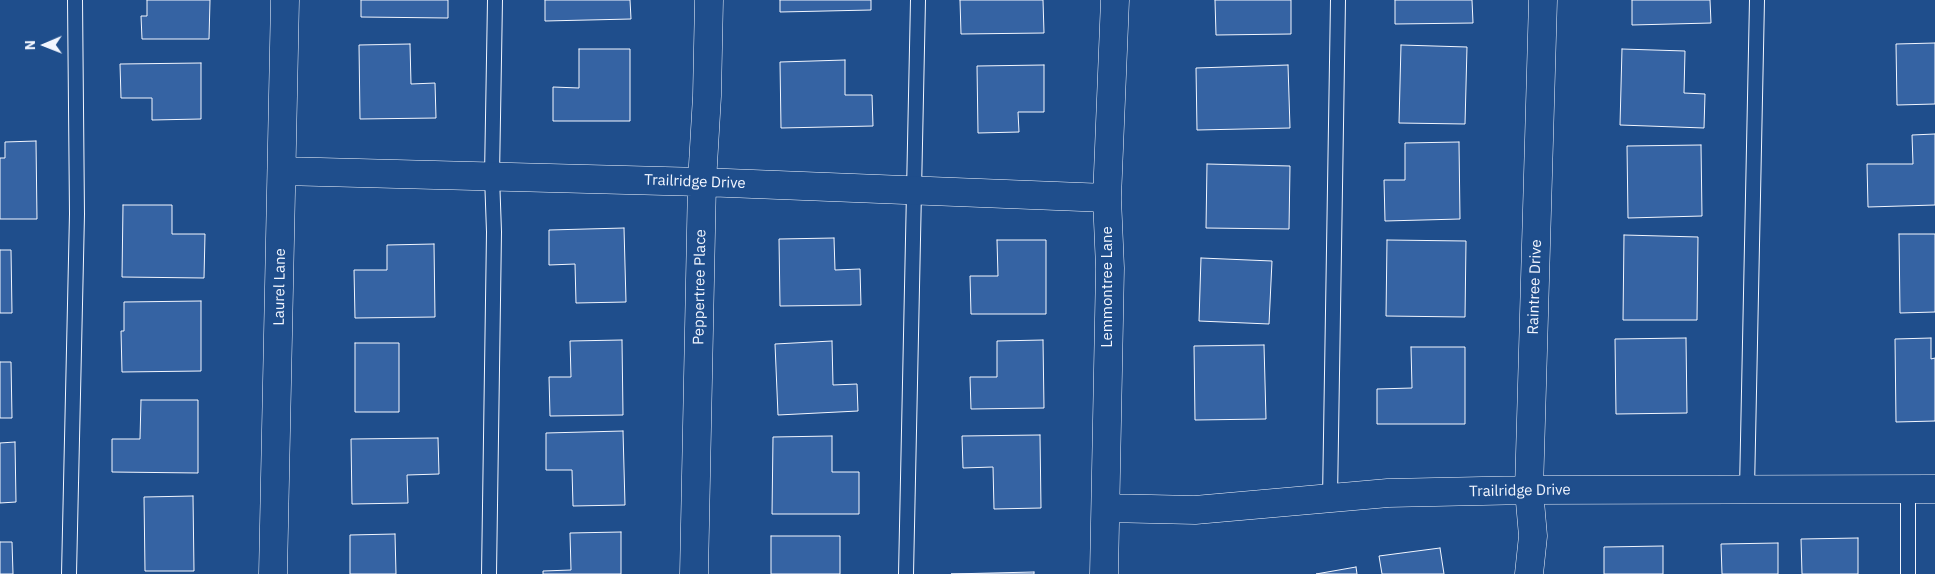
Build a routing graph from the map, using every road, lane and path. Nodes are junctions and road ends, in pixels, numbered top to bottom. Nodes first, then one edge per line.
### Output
1 (76, 0) edge
2 (285, 0) edge
3 (495, 0) edge
4 (708, 0) edge
5 (918, 0) edge
6 (1115, 0) edge
7 (1338, 0) edge
8 (1543, 0) edge
9 (1757, 0) edge
10 (282, 171) junction
11 (492, 176) junction
12 (702, 182) junction
13 (915, 189) junction
14 (1107, 198) junction
15 (1748, 489) junction
16 (1908, 489) junction
17 (1935, 489) edge
18 (1529, 490) junction
19 (1330, 498) junction
20 (1106, 508) junction
21 (69, 574) edge
22 (273, 574) edge
23 (489, 574) edge
24 (694, 574) edge
25 (906, 574) edge
26 (1104, 574) edge
27 (1529, 574) edge
28 (1908, 574) edge

1 - 21 lane
2 - 10 street, Laurel Lane
3 - 11 lane
4 - 12 street, Peppertree Place
5 - 13 lane
6 - 14 street, Lemmontree Lane
7 - 19 lane
8 - 18 street, Raintree Drive
9 - 15 lane
10 - 11 street, Trailridge Drive
10 - 22 street, Laurel Lane
11 - 12 street, Trailridge Drive
11 - 23 lane
12 - 13 street, Trailridge Drive
12 - 24 street, Peppertree Place
13 - 14 street, Trailridge Drive
13 - 25 lane
14 - 20 street, Lemmontree Lane
15 - 16 street, Trailridge Drive
15 - 18 street, Trailridge Drive
16 - 17 street, Trailridge Drive
16 - 28 lane
18 - 19 street, Trailridge Drive
18 - 27 street, Raintree Drive
19 - 20 street, Trailridge Drive
20 - 26 street, Lemmontree Lane

